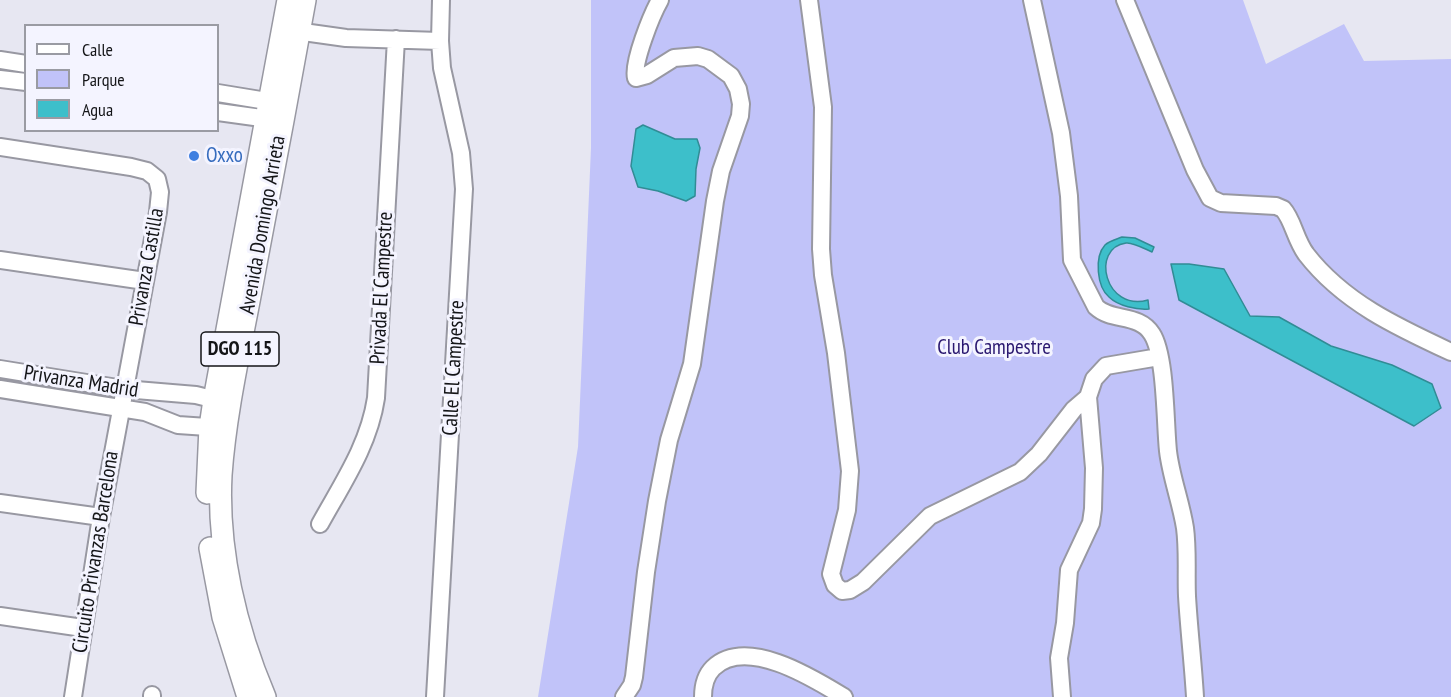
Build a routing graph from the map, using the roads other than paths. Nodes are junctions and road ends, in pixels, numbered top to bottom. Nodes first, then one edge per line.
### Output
1 (288, 0) edge
2 (306, 0) edge
3 (441, 0) edge
4 (660, 0) edge
5 (809, 0) edge
6 (1032, 0) edge
7 (1125, 0) edge
8 (291, 31) junction
9 (396, 39) junction
10 (440, 41) junction
11 (0, 60) edge
12 (24, 64) edge
13 (0, 79) edge
14 (24, 82) edge
15 (219, 93) edge
16 (276, 111) junction
17 (219, 112) edge
18 (0, 147) edge
19 (0, 260) edge
20 (145, 281) junction
21 (1451, 352) edge
22 (1159, 357) junction
23 (0, 369) edge
24 (0, 388) edge
25 (124, 389) junction
26 (163, 393) junction
27 (1088, 398) junction
28 (222, 402) junction
29 (121, 407) junction
30 (159, 418) junction
31 (218, 427) junction
32 (0, 503) edge
33 (101, 517) junction
34 (320, 524) dead end
35 (0, 616) edge
36 (83, 628) junction
37 (73, 697) edge
38 (248, 697) edge
39 (265, 697) edge
40 (435, 697) edge
41 (624, 697) edge
42 (703, 697) edge
43 (844, 697) edge
44 (1062, 697) edge
45 (1195, 697) edge

1 - 8 main road, Avenida Domingo Arrieta / DGO 115
2 - 8 main road, Avenida Domingo Arrieta / DGO 115
3 - 10 street, Calle El Campestre
4 - 41 street
5 - 27 street
6 - 22 street
7 - 21 street
8 - 9 street
8 - 16 main road, Avenida Domingo Arrieta / DGO 115
9 - 10 street
9 - 34 street, Privada El Campestre
10 - 40 street, Calle El Campestre
11 - 12 street
13 - 14 street
15 - 16 street
16 - 17 street
16 - 28 main road, Avenida Domingo Arrieta / DGO 115
18 - 20 street, Privanza Castilla
19 - 20 street
20 - 25 street, Privanza Castilla
22 - 27 street
22 - 45 street
23 - 25 street, Privanza Madrid
24 - 29 street, Privanza Madrid
25 - 26 street, Privanza Madrid
25 - 29 street, Privanza Castilla
26 - 28 street, Privanza Madrid
26 - 30 street
27 - 44 street
28 - 31 main road, Avenida Domingo Arrieta / DGO 115
29 - 30 street, Privanza Madrid
29 - 33 street, Circuito Privanzas Barcelona
30 - 31 street, Privanza Madrid
31 - 38 main road, Avenida Domingo Arrieta / DGO 115
31 - 39 main road, Avenida Domingo Arrieta / DGO 115
32 - 33 street
33 - 36 street, Circuito Privanzas Barcelona
35 - 36 street
36 - 37 street, Circuito Privanzas Barcelona
42 - 43 street

